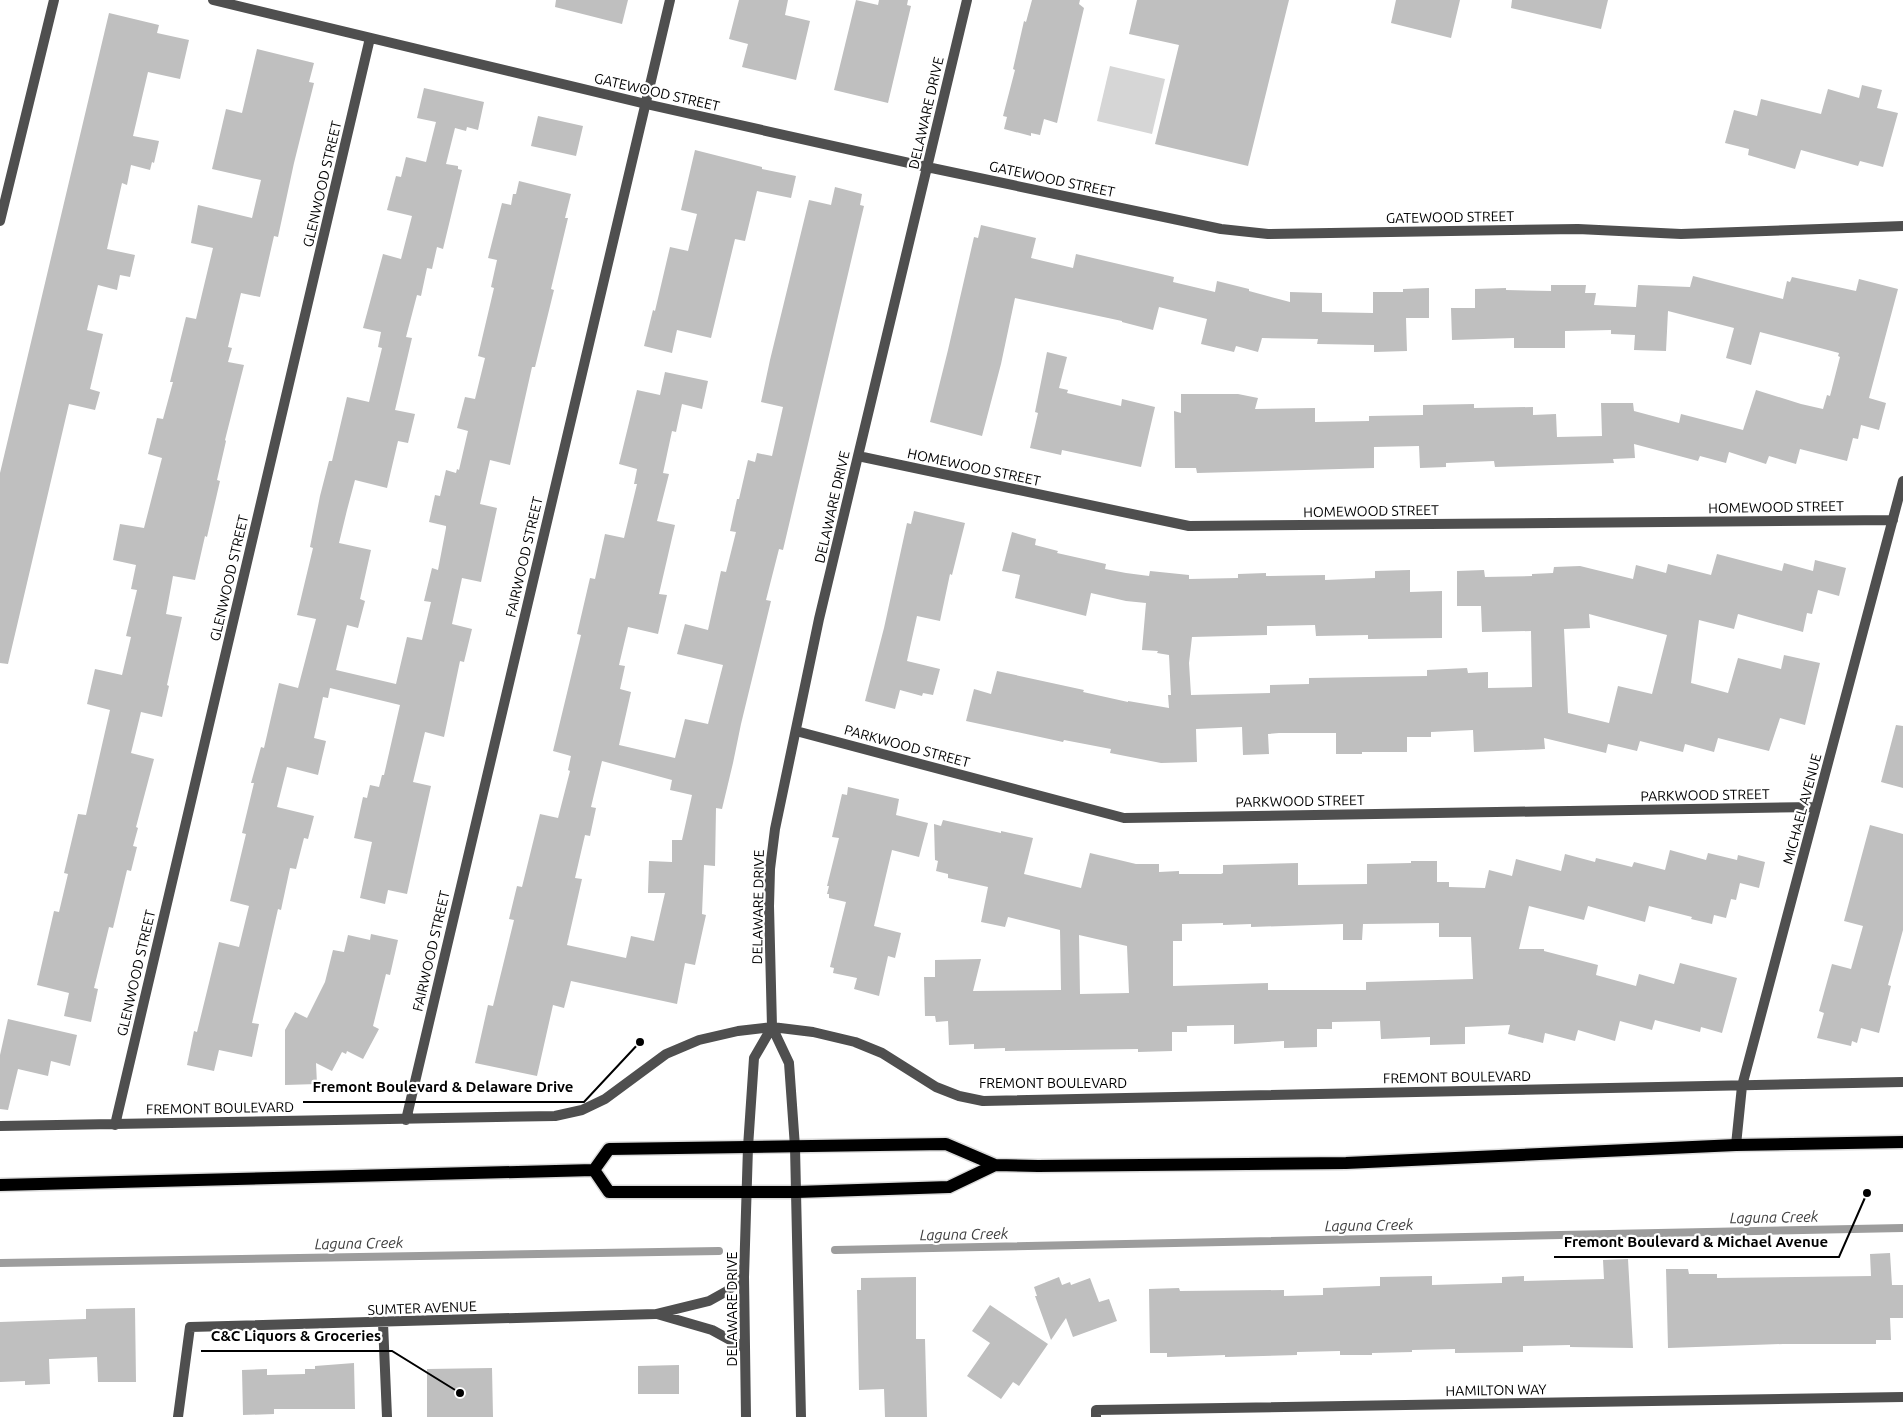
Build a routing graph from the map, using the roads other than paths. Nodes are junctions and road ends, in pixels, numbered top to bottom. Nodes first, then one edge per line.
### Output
1 (54, 0) edge
2 (213, 0) edge
3 (670, 0) edge
4 (967, 0) edge
5 (370, 38) junction
6 (646, 104) junction
7 (927, 167) junction
8 (0, 221) edge
9 (1903, 226) edge
10 (858, 456) junction
11 (1903, 481) edge
12 (1893, 520) junction
13 (796, 731) junction
14 (1816, 807) junction
15 (772, 1027) junction
16 (1903, 1082) edge
17 (1742, 1086) junction
18 (406, 1120) junction
19 (115, 1125) junction
20 (0, 1126) edge
21 (1903, 1142) edge
22 (1736, 1145) junction
23 (748, 1147) junction
24 (795, 1147) junction
25 (996, 1165) junction
26 (594, 1170) junction
27 (0, 1184) edge
28 (747, 1192) junction
29 (797, 1192) junction
30 (744, 1278) junction
31 (656, 1314) junction
32 (383, 1323) junction
33 (746, 1348) junction
34 (1903, 1397) edge
35 (178, 1417) edge
36 (386, 1417) edge
37 (746, 1417) edge
38 (801, 1417) edge
39 (1096, 1417) edge

1 - 8 street
2 - 5 street, GATEWOOD STREET
3 - 6 street, FAIRWOOD STREET
4 - 7 street, DELAWARE DRIVE
5 - 6 street, GATEWOOD STREET
5 - 19 street, GLENWOOD STREET
6 - 7 street, GATEWOOD STREET
6 - 18 street, FAIRWOOD STREET
7 - 9 street, GATEWOOD STREET
7 - 10 street, DELAWARE DRIVE
10 - 12 street, HOMEWOOD STREET
10 - 13 street, DELAWARE DRIVE
11 - 12 street, MICHAEL AVENUE
12 - 14 street, MICHAEL AVENUE
13 - 14 street, PARKWOOD STREET
13 - 15 street, DELAWARE DRIVE
14 - 17 street, MICHAEL AVENUE
15 - 17 street, FREMONT BOULEVARD
15 - 18 street, FREMONT BOULEVARD
15 - 23 street, DELAWARE DRIVE
15 - 24 street, DELAWARE DRIVE
16 - 17 street, FREMONT BOULEVARD
17 - 22 street, MICHAEL AVENUE
18 - 19 street, FREMONT BOULEVARD
19 - 20 street, FREMONT BOULEVARD
21 - 22 main road
22 - 25 main road
23 - 24 main road
23 - 26 main road
23 - 28 street, DELAWARE DRIVE
24 - 25 main road
24 - 29 street, DELAWARE DRIVE
25 - 29 main road
26 - 27 main road
26 - 28 main road
28 - 29 main road
28 - 30 street, DELAWARE DRIVE
29 - 38 street, DELAWARE DRIVE
30 - 31 street, SUMTER AVENUE
30 - 33 street, DELAWARE DRIVE
31 - 32 street, SUMTER AVENUE
31 - 33 street, SUMTER AVENUE
32 - 35 street, SUMTER AVENUE
32 - 36 street
33 - 37 street, DELAWARE DRIVE
34 - 39 street, HAMILTON WAY

